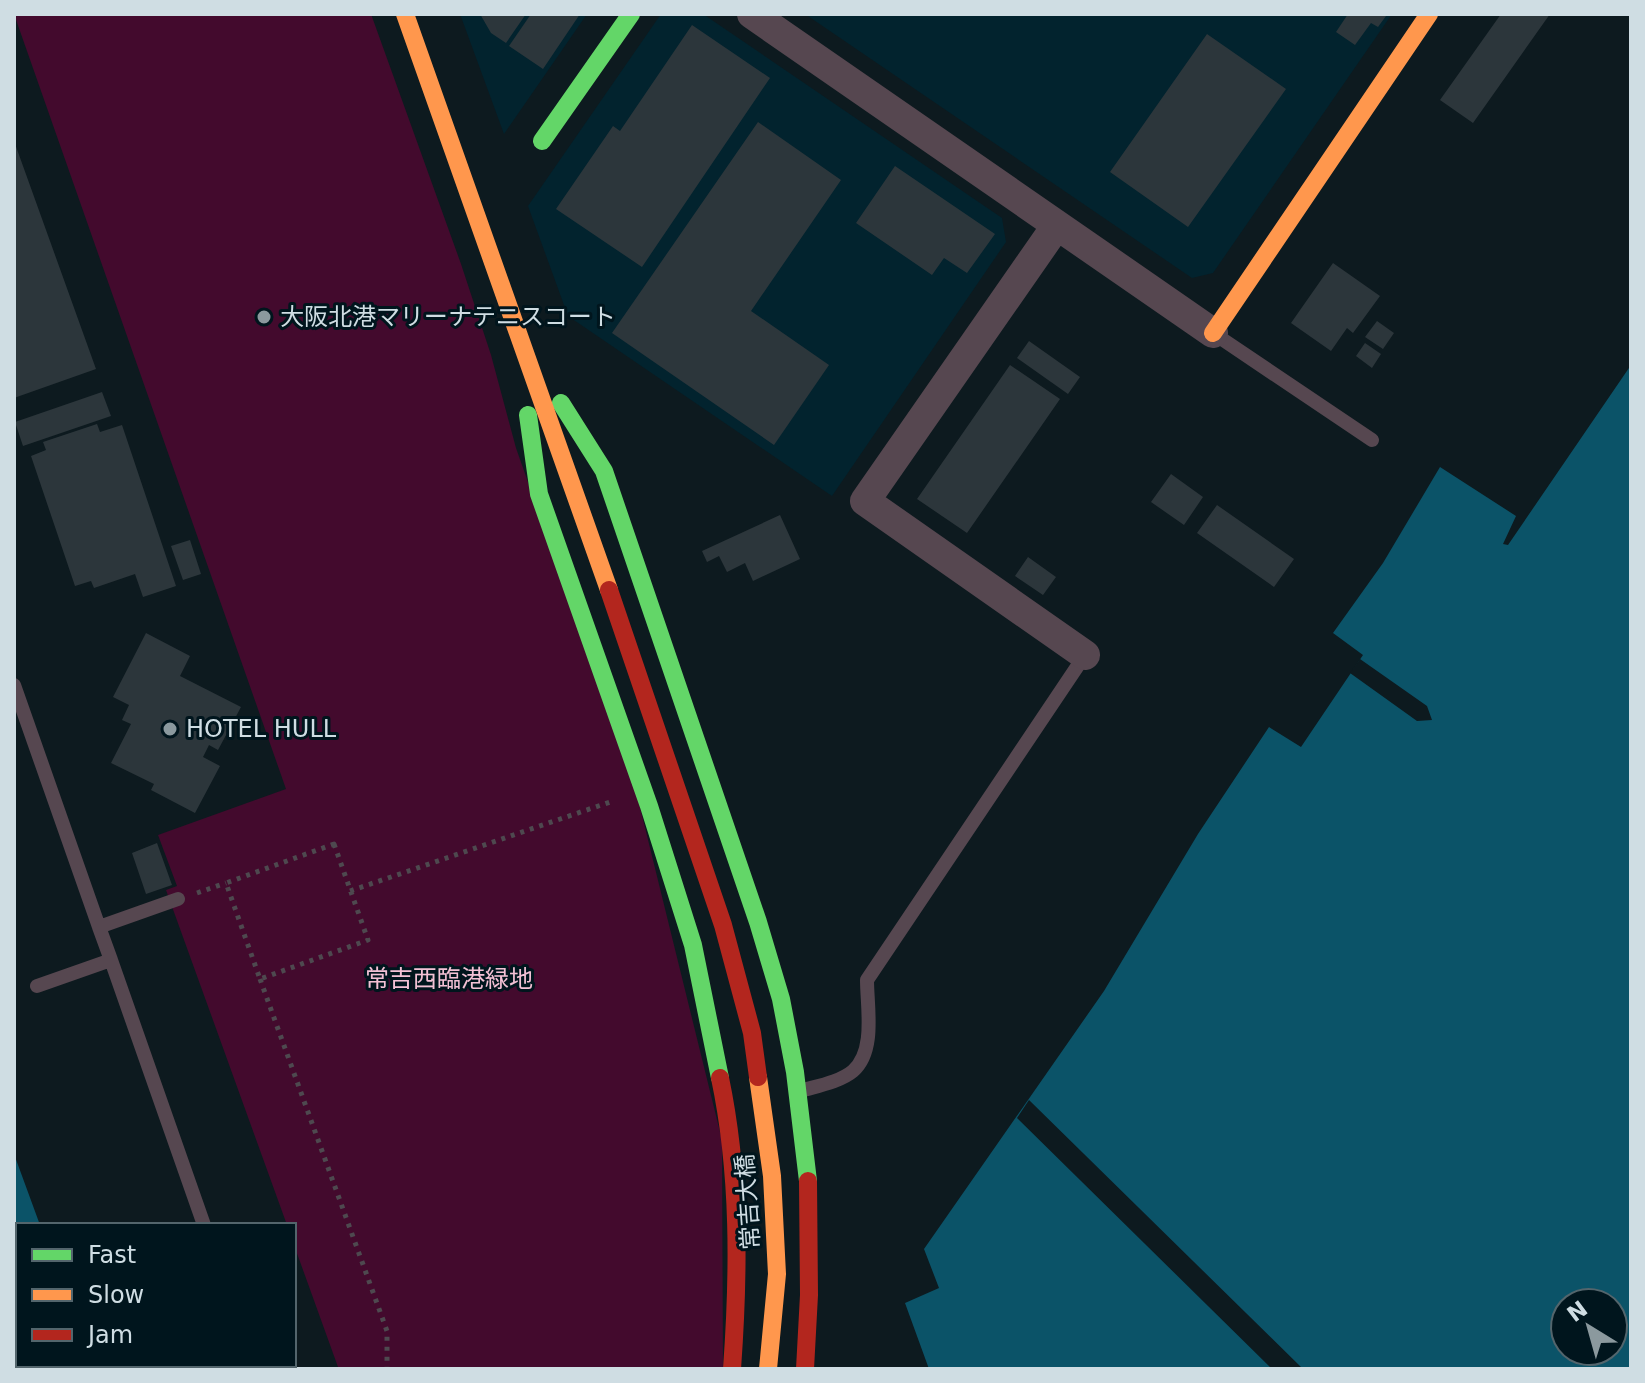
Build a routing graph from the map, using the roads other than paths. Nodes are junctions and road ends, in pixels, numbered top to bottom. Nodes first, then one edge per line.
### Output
1 (405, 14) edge
2 (631, 14) edge
3 (752, 14) edge
4 (1429, 14) edge
5 (542, 141) dead end
6 (1057, 225) junction
7 (1213, 333) junction
8 (517, 335) junction
9 (1372, 440) dead end
10 (1085, 655) joint
11 (14, 685) edge
12 (178, 899) dead end
13 (99, 927) junction
14 (111, 960) junction
15 (37, 986) dead end
16 (798, 1091) junction
17 (203, 1223) edge
18 (732, 1369) edge
19 (768, 1369) edge
20 (805, 1369) edge

1 - 8 street
2 - 5 street
3 - 6 street
4 - 7 street
6 - 7 street
6 - 10 street
7 - 9 lane
8 - 16 street
8 - 18 street
8 - 19 street, 常吉大橋
10 - 16 lane
11 - 13 lane
12 - 13 lane
13 - 14 lane
14 - 15 lane
14 - 17 lane
16 - 20 street

